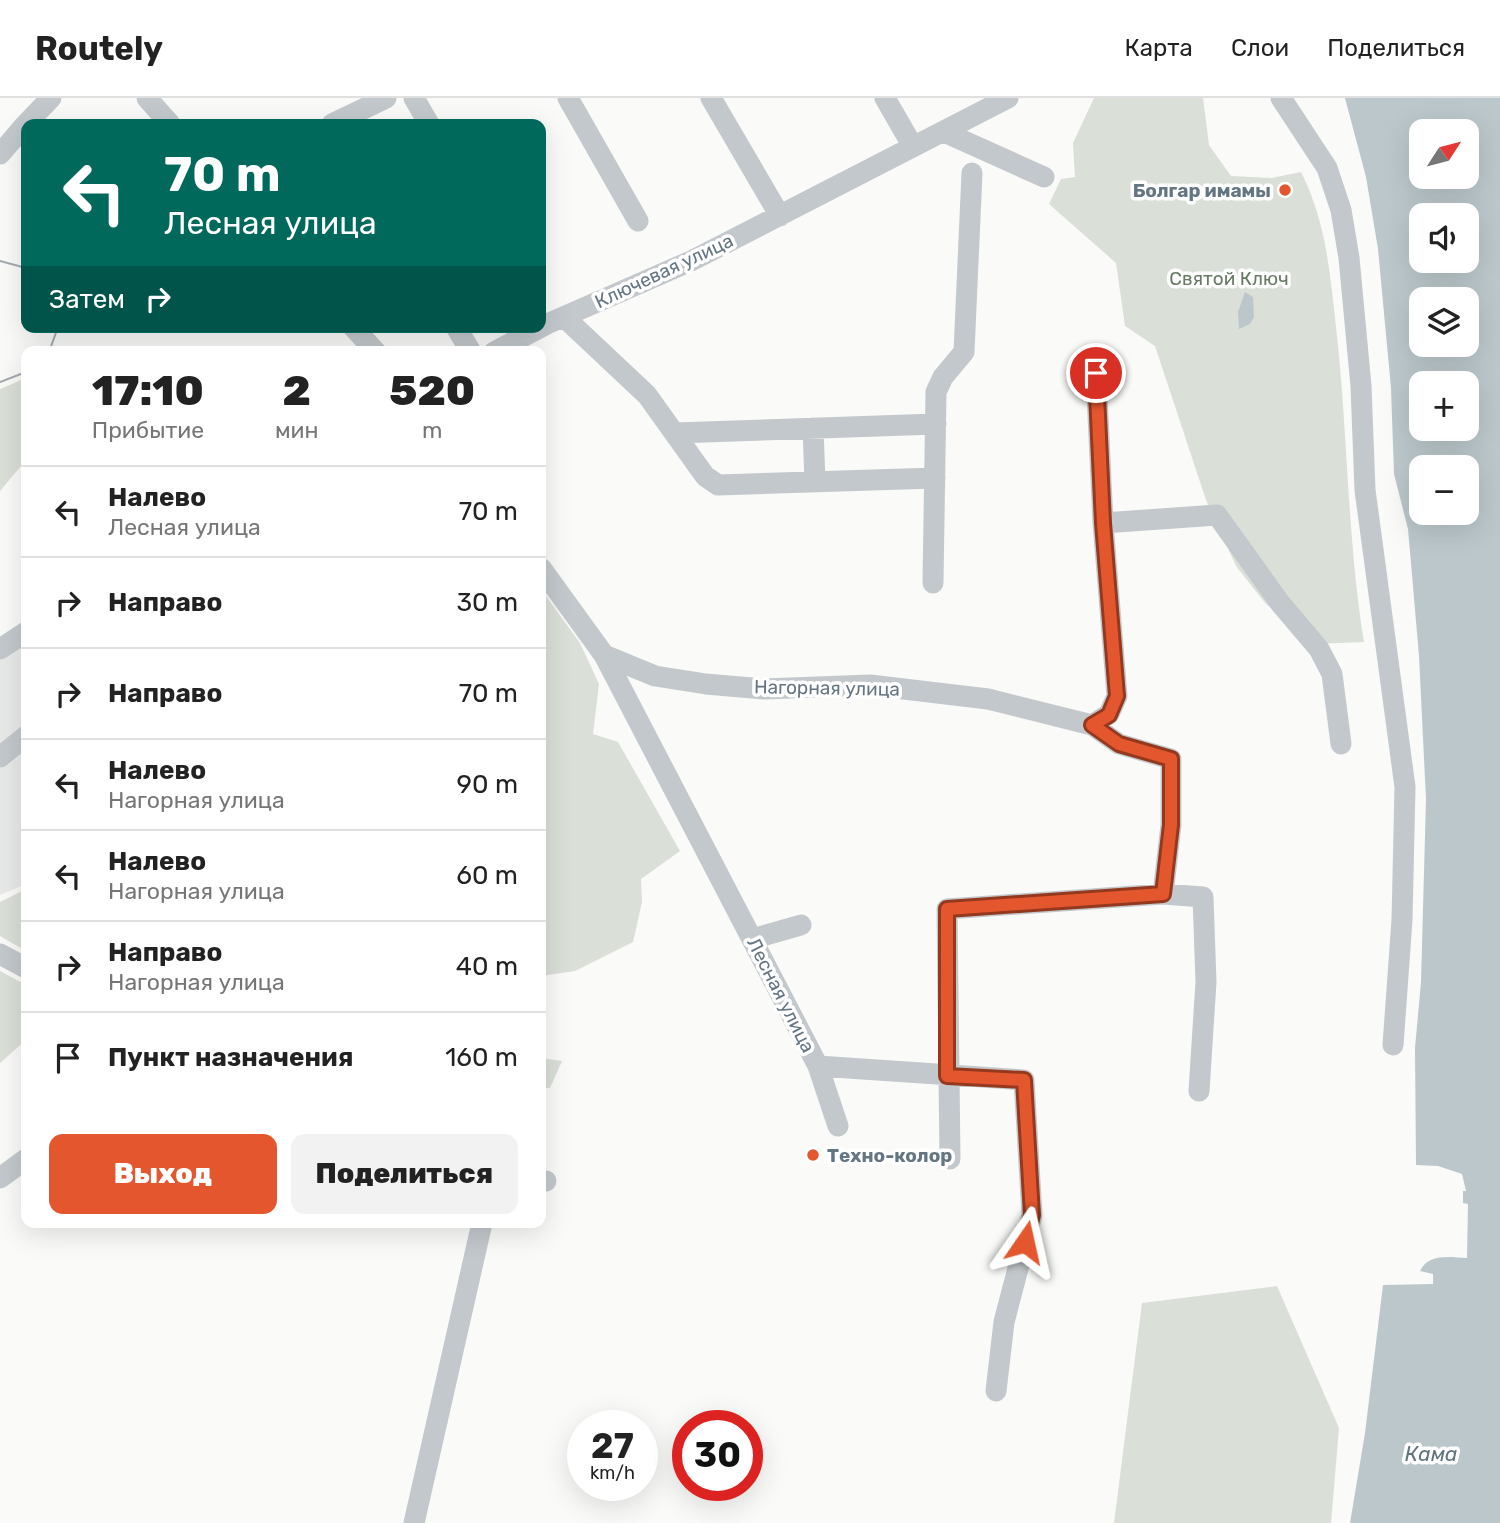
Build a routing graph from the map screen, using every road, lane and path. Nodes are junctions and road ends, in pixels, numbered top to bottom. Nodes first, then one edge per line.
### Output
1 (51, 98) edge
2 (147, 98) edge
3 (386, 98) edge
4 (414, 98) edge
5 (568, 98) edge
6 (711, 98) edge
7 (885, 98) edge
8 (1008, 98) edge
9 (1281, 98) edge
10 (31, 119) edge
11 (166, 119) edge
12 (342, 119) edge
13 (426, 119) edge
14 (21, 130) edge
15 (944, 132) junction
16 (912, 145) junction
17 (0, 155) edge
18 (972, 173) dead end
19 (1044, 177) dead end
20 (780, 216) junction
21 (638, 221) dead end
22 (551, 318) edge
23 (359, 333) edge
24 (526, 333) edge
25 (370, 346) edge
26 (504, 346) edge
27 (1096, 373) dead end
28 (936, 424) junction
29 (813, 428) junction
30 (675, 433) junction
31 (935, 478) junction
32 (815, 482) junction
33 (1103, 523) junction
34 (546, 575) edge
35 (933, 583) dead end
36 (21, 635) edge
37 (0, 649) edge
38 (604, 655) junction
39 (1092, 725) junction
40 (21, 740) edge
41 (1341, 744) dead end
42 (0, 757) edge
43 (1163, 894) junction
44 (801, 925) dead end
45 (752, 939) junction
46 (0, 954) edge
47 (21, 965) edge
48 (1393, 1045) dead end
49 (818, 1066) junction
50 (947, 1076) junction
51 (1199, 1091) dead end
52 (838, 1126) dead end
53 (950, 1159) dead end
54 (21, 1163) edge
55 (0, 1178) edge
56 (481, 1228) edge
57 (996, 1391) dead end
58 (414, 1523) edge

1 - 10 street
2 - 11 street
3 - 12 street
4 - 13 street
5 - 21 street
6 - 20 street
7 - 16 street
8 - 15 street, Ключевая улица
9 - 48 street
14 - 17 street
15 - 16 street, Ключевая улица
15 - 19 street
16 - 20 street, Ключевая улица
18 - 28 street
20 - 22 street, Ключевая улица
22 - 30 street
23 - 25 street
24 - 26 street, Ключевая улица
27 - 33 street
28 - 29 street
28 - 31 street
29 - 30 street
29 - 32 street
30 - 32 street
31 - 32 street
31 - 35 street
33 - 39 street
33 - 41 street
34 - 38 street, Лесная улица
36 - 37 street
38 - 39 street, Нагорная улица
38 - 45 street, Лесная улица
39 - 43 street, Нагорная улица
40 - 42 street
43 - 50 street
43 - 51 street
44 - 45 street
45 - 49 street, Лесная улица
46 - 47 street
49 - 50 street, Лесная улица
49 - 52 street
50 - 53 street
50 - 57 street, Лесная улица
54 - 55 street
56 - 58 street

